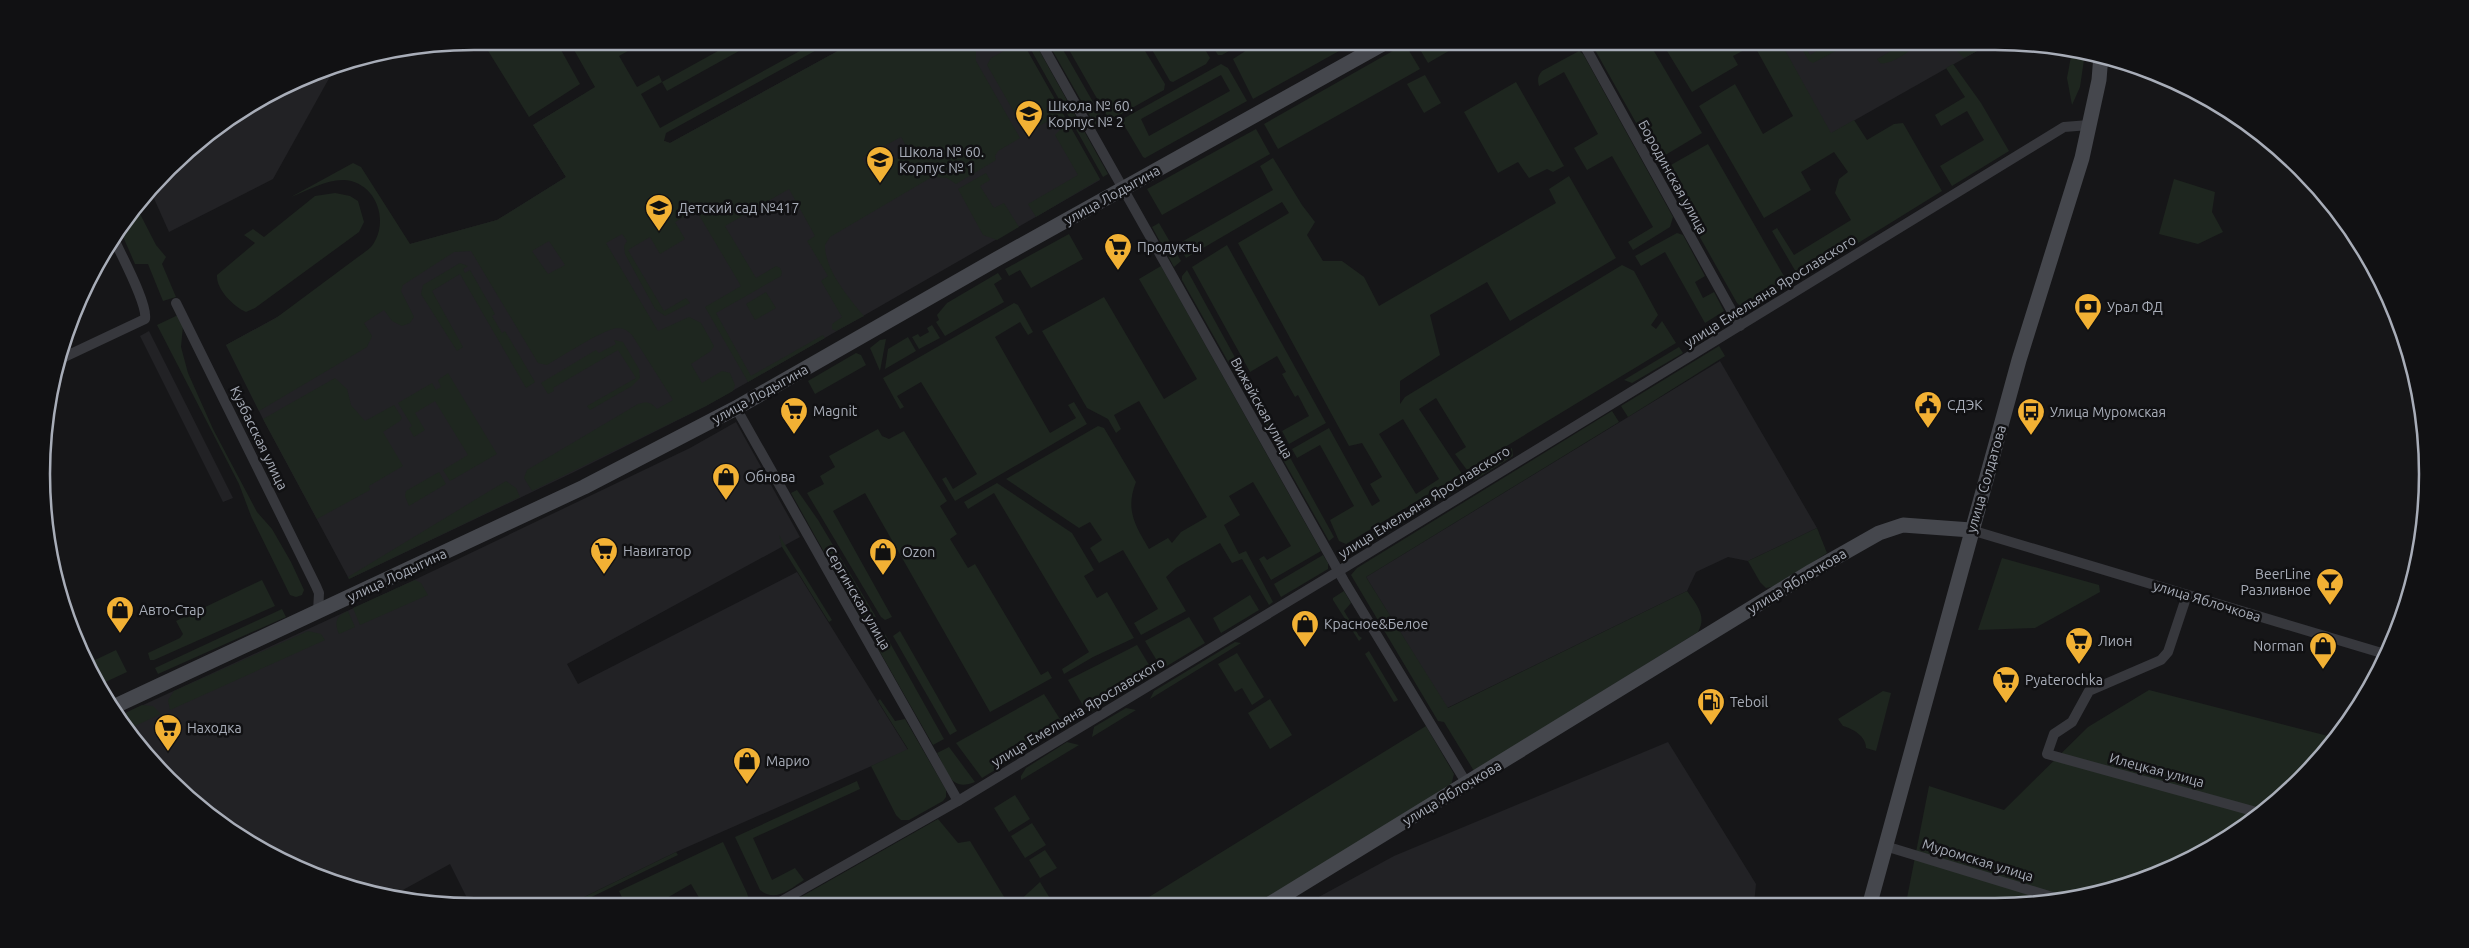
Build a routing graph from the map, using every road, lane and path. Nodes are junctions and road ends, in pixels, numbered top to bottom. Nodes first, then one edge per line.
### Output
1 (1045, 50) edge
2 (1372, 50) edge
3 (1587, 50) edge
4 (2100, 63) edge
5 (2089, 125) junction
6 (1124, 188) junction
7 (117, 245) edge
8 (176, 303) dead end
9 (1740, 326) junction
10 (67, 356) edge
11 (736, 408) junction
12 (1971, 530) junction
13 (1338, 571) junction
14 (2187, 595) junction
15 (318, 612) junction
16 (2379, 652) edge
17 (118, 705) edge
18 (1467, 784) junction
19 (958, 801) junction
20 (2252, 811) edge
21 (1885, 846) junction
22 (2044, 895) edge
23 (787, 898) edge
24 (1280, 898) edge
25 (1871, 898) edge

1 - 6 street, Вижайская улица
2 - 6 main road, улица Лодыгина
3 - 9 street, Бородинская улица
4 - 5 main road, улица Солдатова
5 - 9 street, улица Емельяна Ярославского
5 - 12 main road, улица Солдатова
6 - 11 main road, улица Лодыгина
6 - 13 street, Вижайская улица
7 - 10 street
8 - 15 street, Кузбасская улица
9 - 13 street, улица Емельяна Ярославского
11 - 15 main road, улица Лодыгина
11 - 19 street, Сергинская улица
12 - 14 street, улица Яблочкова
12 - 18 main road, улица Яблочкова
12 - 21 main road, улица Солдатова
13 - 18 street, Вижайская улица
13 - 19 street, улица Емельяна Ярославского
14 - 16 street, улица Яблочкова
14 - 20 street, Илецкая улица
15 - 17 main road, улица Лодыгина
18 - 24 main road, улица Яблочкова
19 - 23 street, улица Емельяна Ярославского
21 - 22 street, Муромская улица
21 - 25 main road, улица Солдатова

